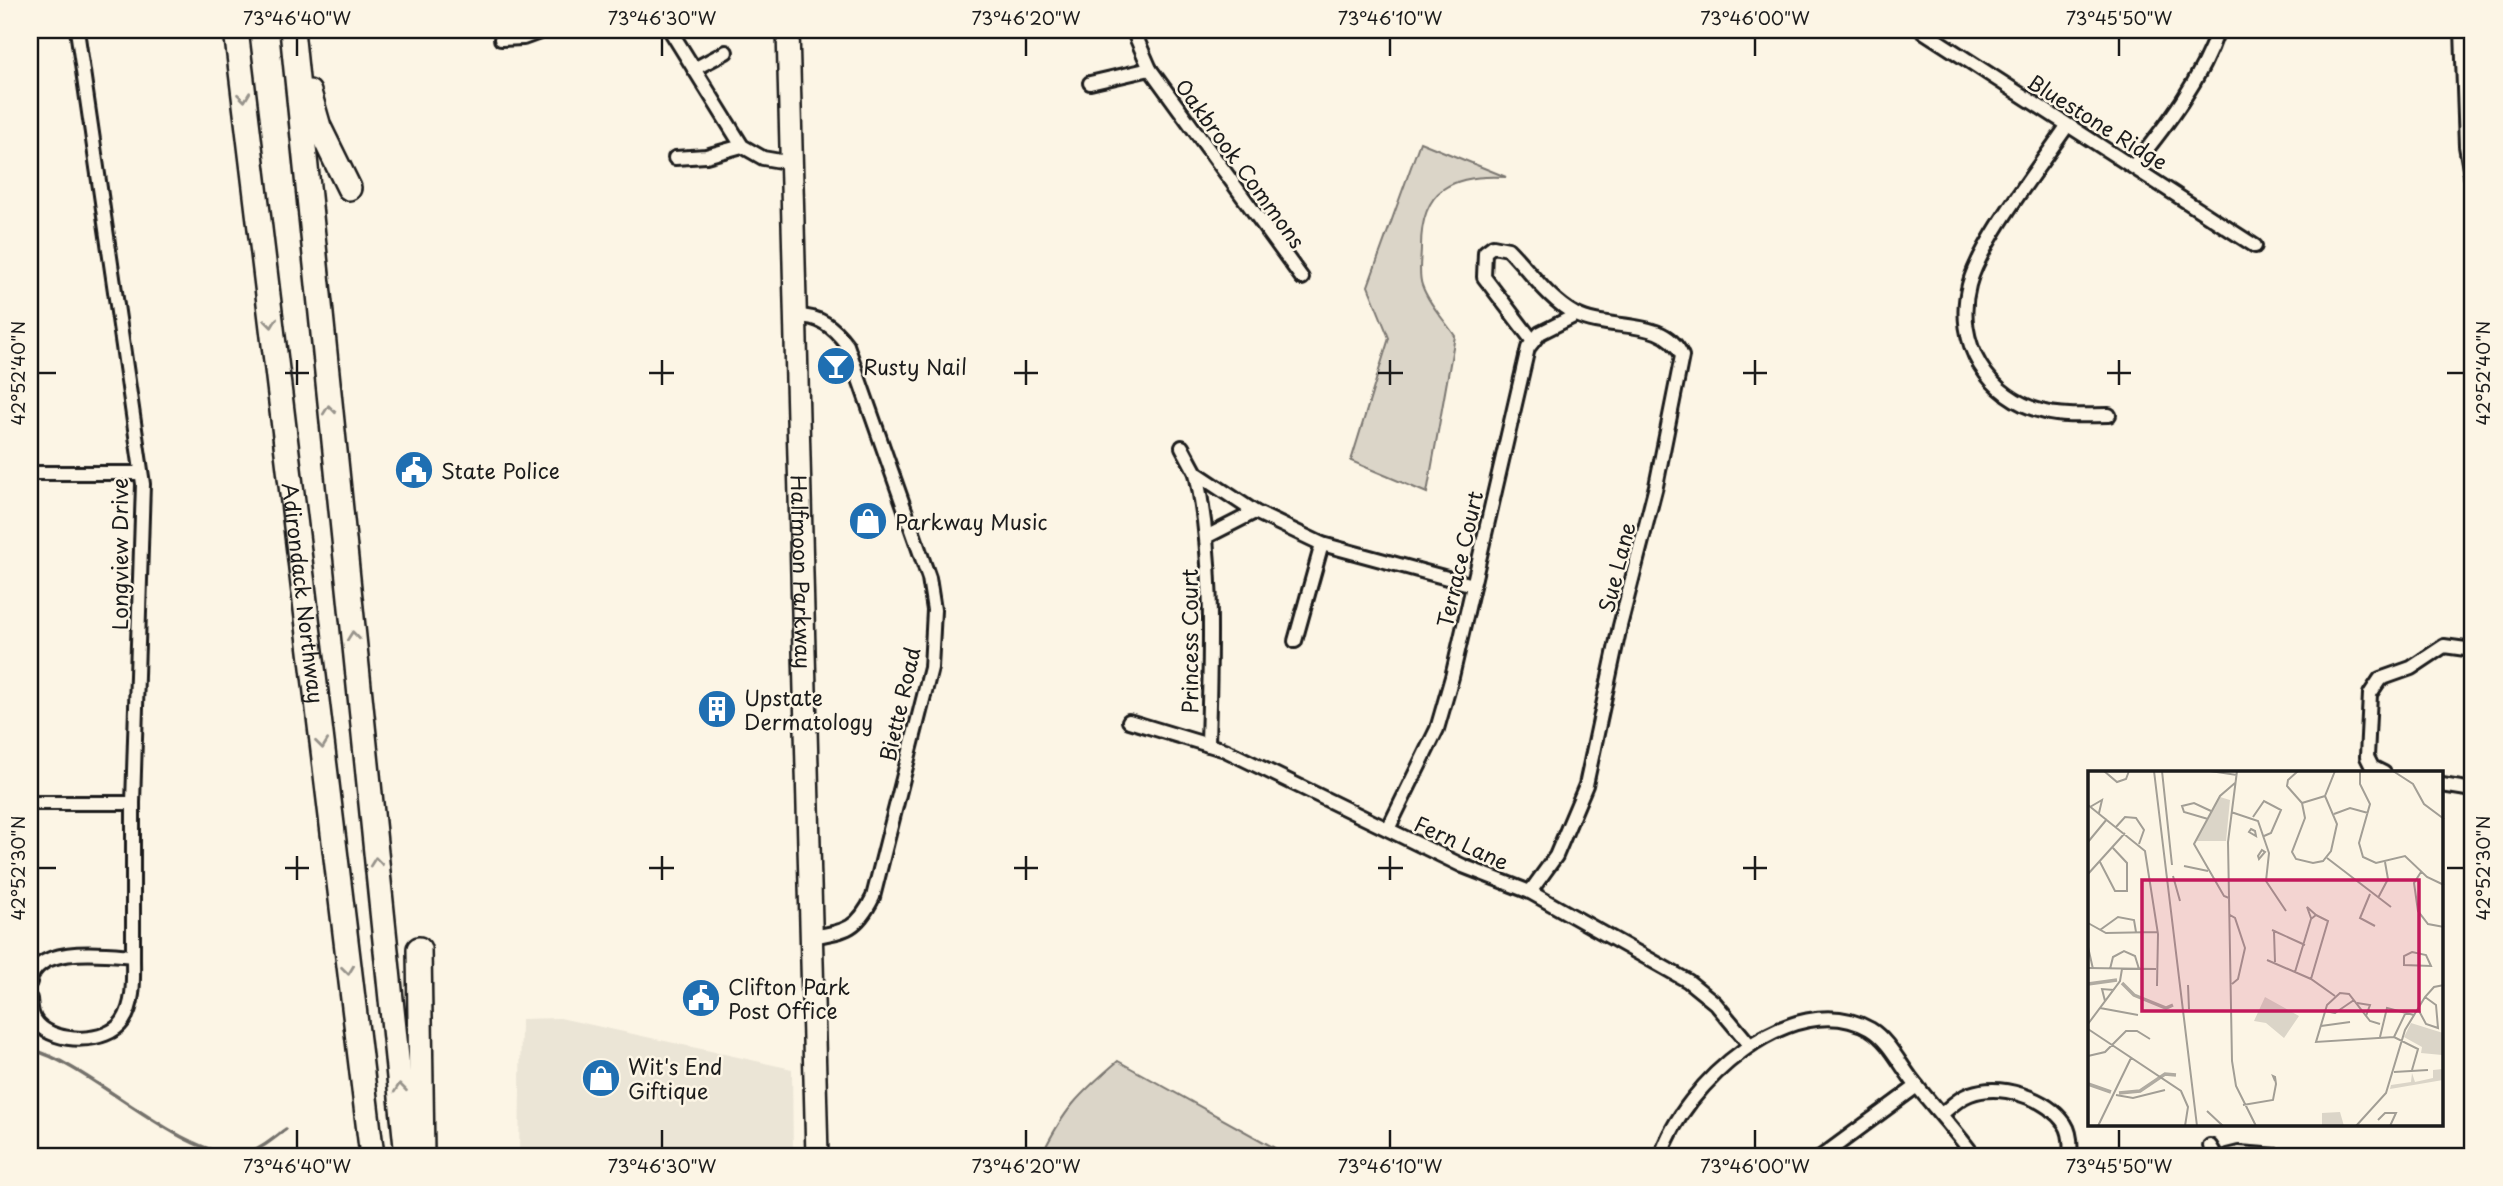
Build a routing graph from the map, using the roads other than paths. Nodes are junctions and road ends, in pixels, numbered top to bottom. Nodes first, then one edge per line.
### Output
1 (77, 30) edge
2 (236, 30) edge
3 (292, 30) edge
4 (298, 30) edge
5 (545, 30) edge
6 (670, 30) edge
7 (788, 30) edge
8 (1133, 30) edge
9 (1921, 30) edge
10 (2218, 30) edge
11 (2462, 30) edge
12 (502, 39) dead end
13 (726, 52) dead end
14 (694, 69) junction
15 (1150, 69) junction
16 (1090, 83) dead end
17 (2067, 126) junction
18 (742, 146) junction
19 (675, 158) dead end
20 (792, 163) junction
21 (2134, 165) junction
22 (2473, 186) edge
23 (349, 188) dead end
24 (2255, 246) dead end
25 (1302, 278) dead end
26 (1576, 315) junction
27 (796, 316) junction
28 (1532, 340) junction
29 (2109, 415) dead end
30 (1182, 447) dead end
31 (1196, 472) junction
32 (30, 473) edge
33 (140, 473) junction
34 (1255, 512) junction
35 (1206, 537) junction
36 (1322, 544) junction
37 (1473, 584) junction
38 (1295, 642) dead end
39 (2473, 650) edge
40 (1129, 721) dead end
41 (1208, 745) junction
42 (2381, 771) edge
43 (2444, 785) edge
44 (2473, 790) edge
45 (30, 803) edge
46 (133, 803) junction
47 (1388, 829) junction
48 (1530, 892) junction
49 (811, 937) junction
50 (419, 949) dead end
51 (133, 957) junction
52 (30, 982) edge
53 (30, 999) edge
54 (1750, 1045) junction
55 (1917, 1086) junction
56 (1943, 1114) junction
57 (372, 1156) edge
58 (407, 1156) edge
59 (422, 1156) edge
60 (817, 1156) edge
61 (1661, 1156) edge
62 (1822, 1156) edge
63 (1974, 1156) edge
64 (2070, 1156) edge
65 (2227, 1156) edge
66 (2278, 1156) edge

1 - 33 street, Longview Drive
2 -> 57 highway, Adirondack Northway
58 -> 3 highway, Adirondack Northway
4 - 23 highway
5 - 12 street
6 - 14 street
7 - 20 main road, Halfmoon Parkway
8 - 15 street, Oakbrook Commons
9 - 17 street, Bluestone Ridge
10 - 21 street
11 - 22 street
13 - 14 street
14 - 18 street
15 - 16 street, Oakbrook Commons
15 - 25 street, Oakbrook Commons
17 - 21 street, Bluestone Ridge
17 - 29 street
18 - 19 street
18 - 20 street
20 - 27 main road, Halfmoon Parkway
21 - 24 street, Bluestone Ridge
26 - 28 street
26 - 28 street
26 - 48 street, Sue Lane
27 - 49 main road, Halfmoon Parkway
27 - 49 street, Biette Road
28 - 37 street, Terrace Court
30 - 31 street, Princess Court
31 - 34 street, Princess Court
31 - 35 street, Princess Court
32 - 33 street
33 - 46 street, Longview Drive
34 - 35 street, Princess Court
34 - 36 street, Princess Court
35 - 41 street, Princess Court
36 - 37 street, Princess Court
36 - 38 street
37 - 47 street, Terrace Court
39 - 42 street
40 - 41 street, Fern Lane
41 - 47 street, Fern Lane
43 - 44 street
45 - 46 street
46 - 51 street, Longview Drive
47 - 48 street, Fern Lane
48 - 54 street, Fern Lane
49 - 60 main road, Halfmoon Parkway
50 - 59 highway
51 - 52 street
51 - 53 street, Longview Drive
54 - 55 street
54 - 61 street
55 - 56 street
55 - 62 street
56 - 63 street
56 - 64 street
65 - 66 street

